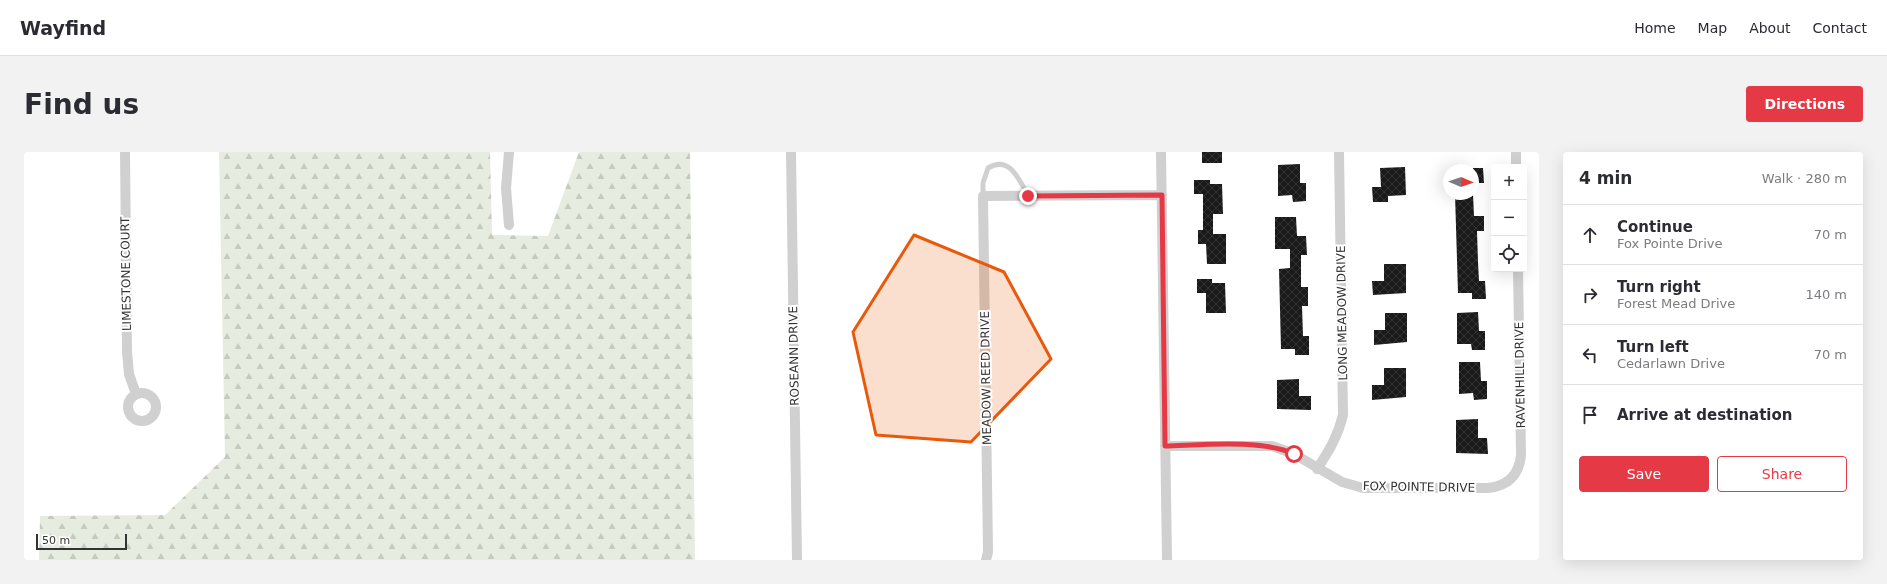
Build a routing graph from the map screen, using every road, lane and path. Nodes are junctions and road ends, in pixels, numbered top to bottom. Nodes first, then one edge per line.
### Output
1 (125, 152) edge
2 (509, 152) edge
3 (791, 152) edge
4 (1161, 152) edge
5 (1339, 152) edge
6 (1516, 152) edge
7 (1516, 164) edge
8 (1162, 195) junction
9 (983, 196) junction
10 (1028, 196) junction
11 (509, 225) dead end
12 (1518, 272) edge
13 (136, 394) dead end
14 (1165, 446) junction
15 (1318, 468) junction
16 (1511, 479) joint
17 (797, 560) edge
18 (986, 560) edge
19 (1167, 560) edge

1 - 13 street, LIMESTONE COURT
2 - 11 street
3 - 17 street, ROSEANN DRIVE
4 - 8 street
5 - 15 street, LONG MEADOW DRIVE
6 - 7 street
8 - 10 street
8 - 14 street
9 - 10 street
9 - 10 lane
9 - 18 street, MEADOW REED DRIVE
12 - 16 street, RAVENHILL DRIVE
14 - 15 street, FOX POINTE DRIVE
14 - 19 street
15 - 16 street, FOX POINTE DRIVE

